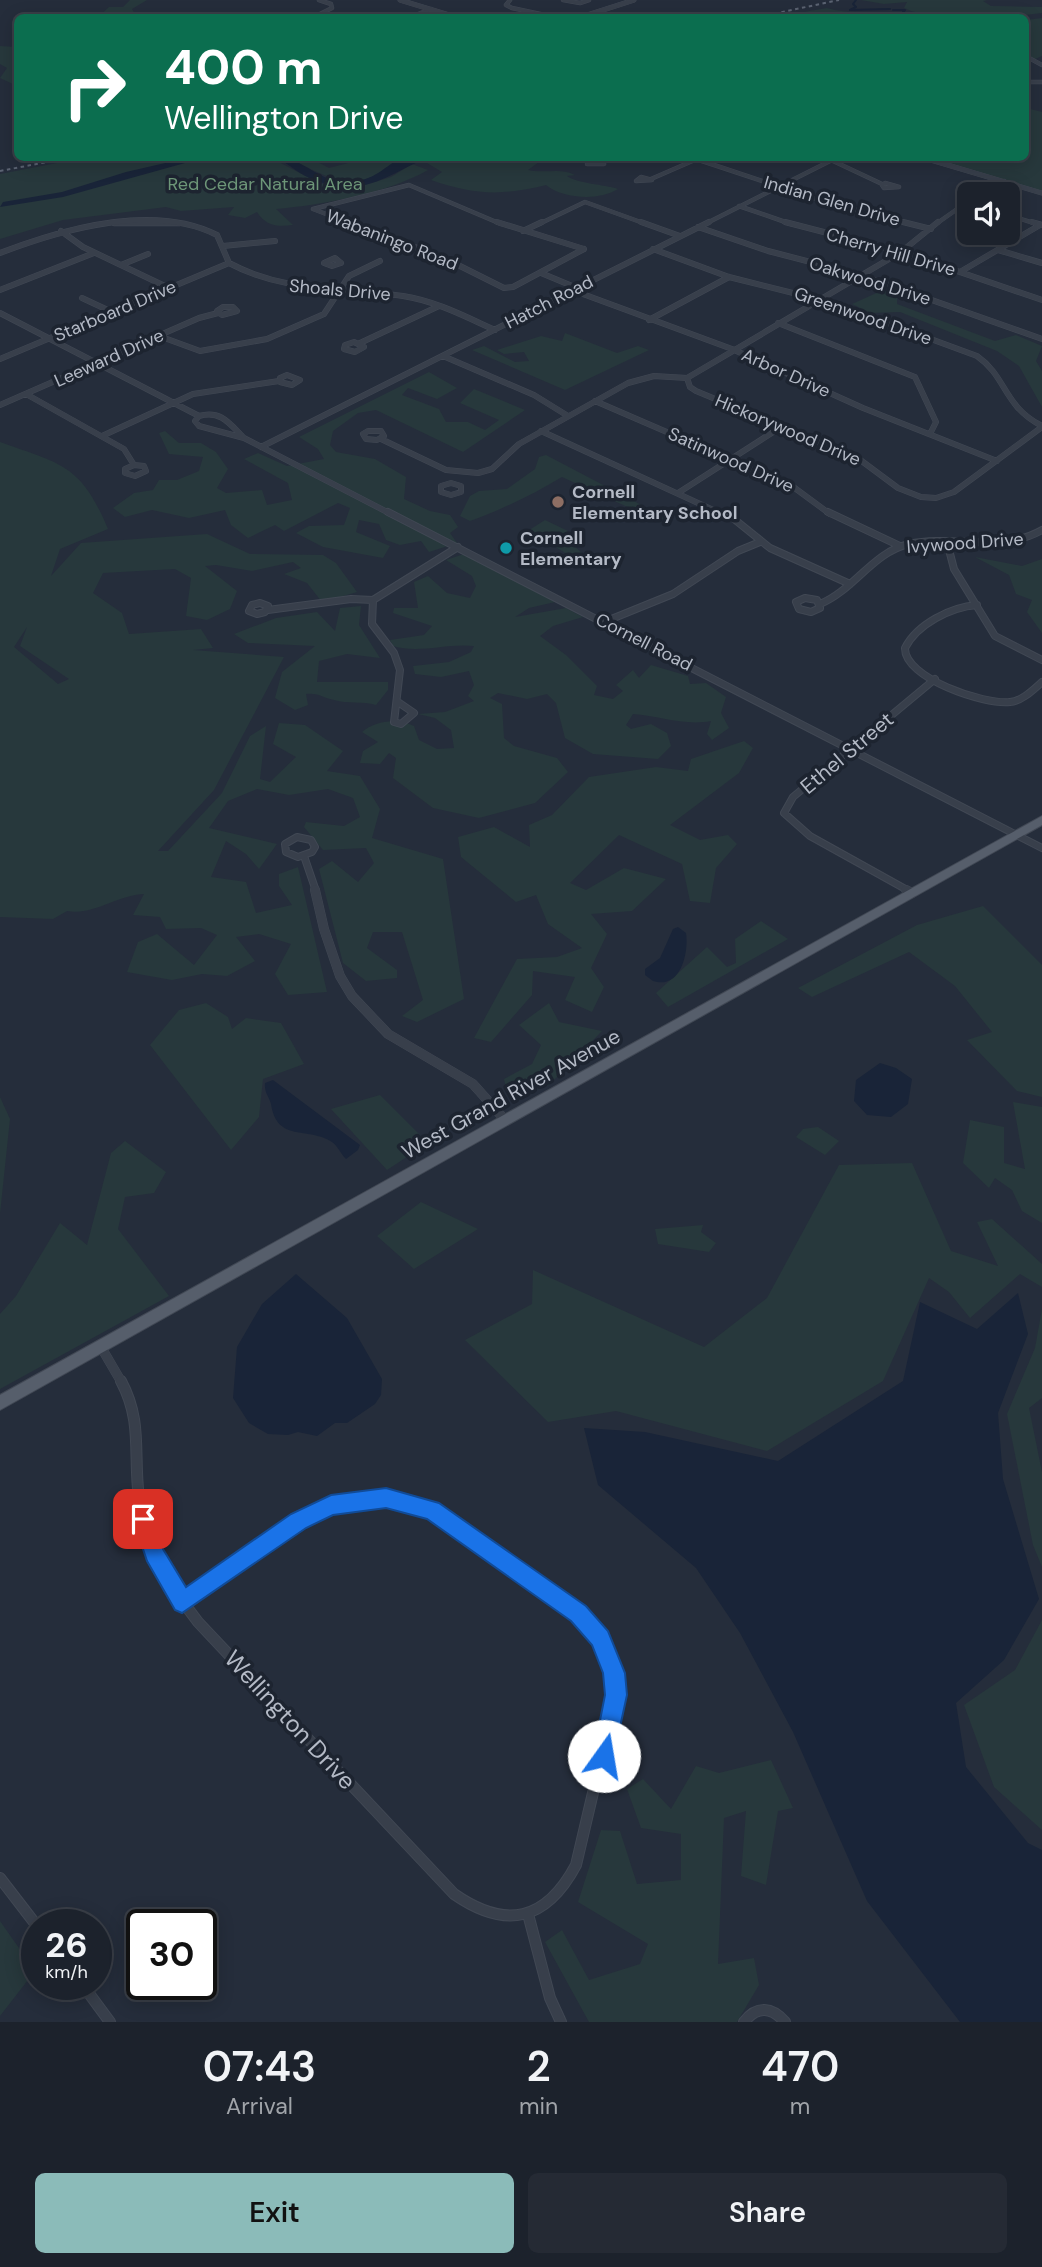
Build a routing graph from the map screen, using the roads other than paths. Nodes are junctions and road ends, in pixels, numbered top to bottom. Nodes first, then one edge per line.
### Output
1 (319, 0) edge
2 (400, 0) edge
3 (510, 0) edge
4 (563, 0) edge
5 (589, 0) edge
6 (634, 0) edge
7 (431, 9) junction
8 (320, 14) edge
9 (418, 14) edge
10 (447, 14) edge
11 (540, 14) edge
12 (590, 14) edge
13 (1029, 58) dead end
14 (1042, 65) edge
15 (689, 161) edge
16 (704, 161) edge
17 (830, 161) edge
18 (838, 161) edge
19 (934, 161) edge
20 (651, 179) dead end
21 (1004, 181) joint
22 (883, 184) dead end
23 (778, 186) junction
24 (1042, 193) edge
25 (738, 206) junction
26 (957, 208) edge
27 (1020, 219) edge
28 (1041, 225) edge
29 (698, 227) junction
30 (931, 229) junction
31 (61, 231) junction
32 (523, 231) junction
33 (680, 236) junction
34 (275, 241) dead end
35 (223, 246) junction
36 (653, 249) junction
37 (998, 250) junction
38 (901, 252) junction
39 (0, 253) edge
40 (94, 253) junction
41 (148, 254) dead end
42 (380, 261) dead end
43 (229, 263) junction
44 (1042, 263) edge
45 (339, 264) dead end
46 (121, 265) junction
47 (356, 271) junction
48 (960, 272) junction
49 (541, 273) junction
50 (861, 275) junction
51 (729, 276) junction
52 (169, 288) junction
53 (575, 289) junction
54 (0, 290) edge
55 (340, 291) junction
56 (82, 298) dead end
57 (820, 299) junction
58 (1042, 300) edge
59 (439, 306) junction
60 (112, 312) junction
61 (0, 313) edge
62 (218, 313) dead end
63 (649, 320) junction
64 (778, 323) junction
65 (495, 330) junction
66 (159, 336) junction
67 (49, 339) junction
68 (1042, 339) edge
69 (360, 343) dead end
70 (732, 349) junction
71 (443, 356) junction
72 (0, 359) edge
73 (96, 363) junction
74 (687, 378) junction
75 (279, 381) dead end
76 (26, 394) junction
77 (595, 401) junction
78 (173, 403) junction
79 (0, 405) edge
80 (199, 416) junction
81 (568, 416) junction
82 (1042, 426) edge
83 (781, 427) junction
84 (541, 431) junction
85 (930, 435) junction
86 (102, 436) junction
87 (244, 438) junction
88 (382, 439) dead end
89 (261, 447) junction
90 (731, 459) junction
91 (997, 461) junction
92 (134, 465) dead end
93 (458, 473) junction
94 (454, 483) dead end
95 (678, 493) junction
96 (1042, 530) edge
97 (760, 542) junction
98 (947, 542) junction
99 (900, 546) junction
100 (458, 547) junction
101 (850, 584) junction
102 (373, 600) junction
103 (820, 604) dead end
104 (977, 605) junction
105 (268, 610) dead end
106 (604, 622) junction
107 (1042, 660) edge
108 (935, 679) junction
109 (1042, 682) edge
110 (398, 702) dead end
111 (853, 749) junction
112 (1042, 820) edge
113 (1016, 835) junction
114 (1042, 848) edge
115 (304, 856) dead end
116 (912, 893) junction
117 (506, 1121) junction
118 (101, 1347) junction
119 (0, 1403) edge
120 (182, 1602) junction
121 (0, 1878) edge
122 (24, 1909) edge
123 (528, 1914) junction
124 (94, 2000) edge
125 (110, 2022) edge
126 (561, 2022) edge
127 (744, 2022) edge
128 (785, 2022) edge

1 - 8 street
2 - 7 street
3 - 11 street
4 - 5 street
6 - 12 street
7 - 9 street
7 - 10 street
13 - 14 street
15 - 20 street
16 - 23 street, Indian Glen Drive
17 - 23 street, Hatch Road
18 - 22 street
19 - 21 street
21 - 24 street
23 - 25 street, Hatch Road
23 - 30 street, Indian Glen Drive
25 - 29 street, Hatch Road
25 - 38 street, Cherry Hill Drive
26 - 30 street
27 - 28 street
28 - 37 street
29 - 33 street, Hatch Road
29 - 50 street, Oakwood Drive
30 - 38 street
31 - 35 street
31 - 39 street
31 - 40 street
32 - 33 street
32 - 49 street
32 - 49 street, Wabaningo Road
33 - 36 street, Hatch Road
34 - 35 street
35 - 43 street
36 - 51 street, Greenwood Drive
36 - 53 street, Hatch Road
37 - 44 street
37 - 48 street
38 - 48 street, Cherry Hill Drive
38 - 50 street
40 - 46 street
40 - 54 street
41 - 46 street
42 - 47 street
43 - 52 street, Starboard Drive
43 - 55 street, Shoals Drive
45 - 47 street
46 - 52 street
47 - 55 street
48 - 58 street, Cherry Hill Drive
49 - 53 street, Arbor Drive
50 - 57 street
50 - 68 street, Oakwood Drive
51 - 57 street, Greenwood Drive
51 - 63 street
52 - 60 street, Starboard Drive
53 - 63 street, Arbor Drive
53 - 65 street, Hatch Road
55 - 59 street, Shoals Drive
55 - 66 street
56 - 60 street
57 - 64 street
57 - 82 street, Greenwood Drive
59 - 65 street, Shoals Drive
59 - 69 street
60 - 67 street, Starboard Drive
61 - 67 street, Cornell Road
62 - 66 street, Leeward Drive
63 - 70 street, Arbor Drive
64 - 70 street
64 - 85 street
65 - 71 street, Hatch Road
66 - 73 street, Leeward Drive
67 - 72 street, Starboard Drive
67 - 73 street, Cornell Road
70 - 74 street
70 - 85 street, Arbor Drive
71 - 81 street
71 - 89 street, Hatch Road
73 - 76 street, Leeward Drive
73 - 78 street, Cornell Road
74 - 77 street
74 - 83 street, Hickorywood Drive
75 - 78 street
76 - 79 street, Leeward Drive
76 - 86 street
77 - 81 street
77 - 90 street, Satinwood Drive
78 - 80 street, Cornell Road
78 - 86 street
80 - 87 street, Cornell Road
80 - 87 street, Cornell Road
81 - 84 street
82 - 91 street
83 - 90 street
83 - 91 street, Hickorywood Drive
84 - 93 street
84 - 95 street
85 - 91 street, Arbor Drive
86 - 92 street
87 - 89 street, Cornell Road
88 - 93 street
89 - 100 street, Cornell Road
90 - 95 street
90 - 99 street, Satinwood Drive
93 - 94 street
95 - 97 street
96 - 98 street, Ivywood Drive
97 - 101 street
97 - 106 street
98 - 99 street, Ivywood Drive
98 - 104 street
99 - 101 street, Ivywood Drive
100 - 102 street
100 - 106 street, Cornell Road
101 - 103 street, Ivywood Drive
102 - 105 street
102 - 110 street
104 - 107 street
104 - 108 street
106 - 111 street, Cornell Road
108 - 109 street
108 - 111 street, Ethel Street
111 - 113 street, Cornell Road
111 - 116 street, Ethel Street
112 - 113 main road, West Grand River Avenue
113 - 114 street, Cornell Road
113 - 116 main road, West Grand River Avenue
115 - 117 street
116 - 117 main road, West Grand River Avenue
117 - 118 main road, West Grand River Avenue
118 - 119 main road, West Grand River Avenue
118 - 120 street, Wellington Drive
120 - 123 street, Wellington Drive
120 - 123 street
121 - 122 street
123 - 126 street
124 - 125 street
127 - 128 street

